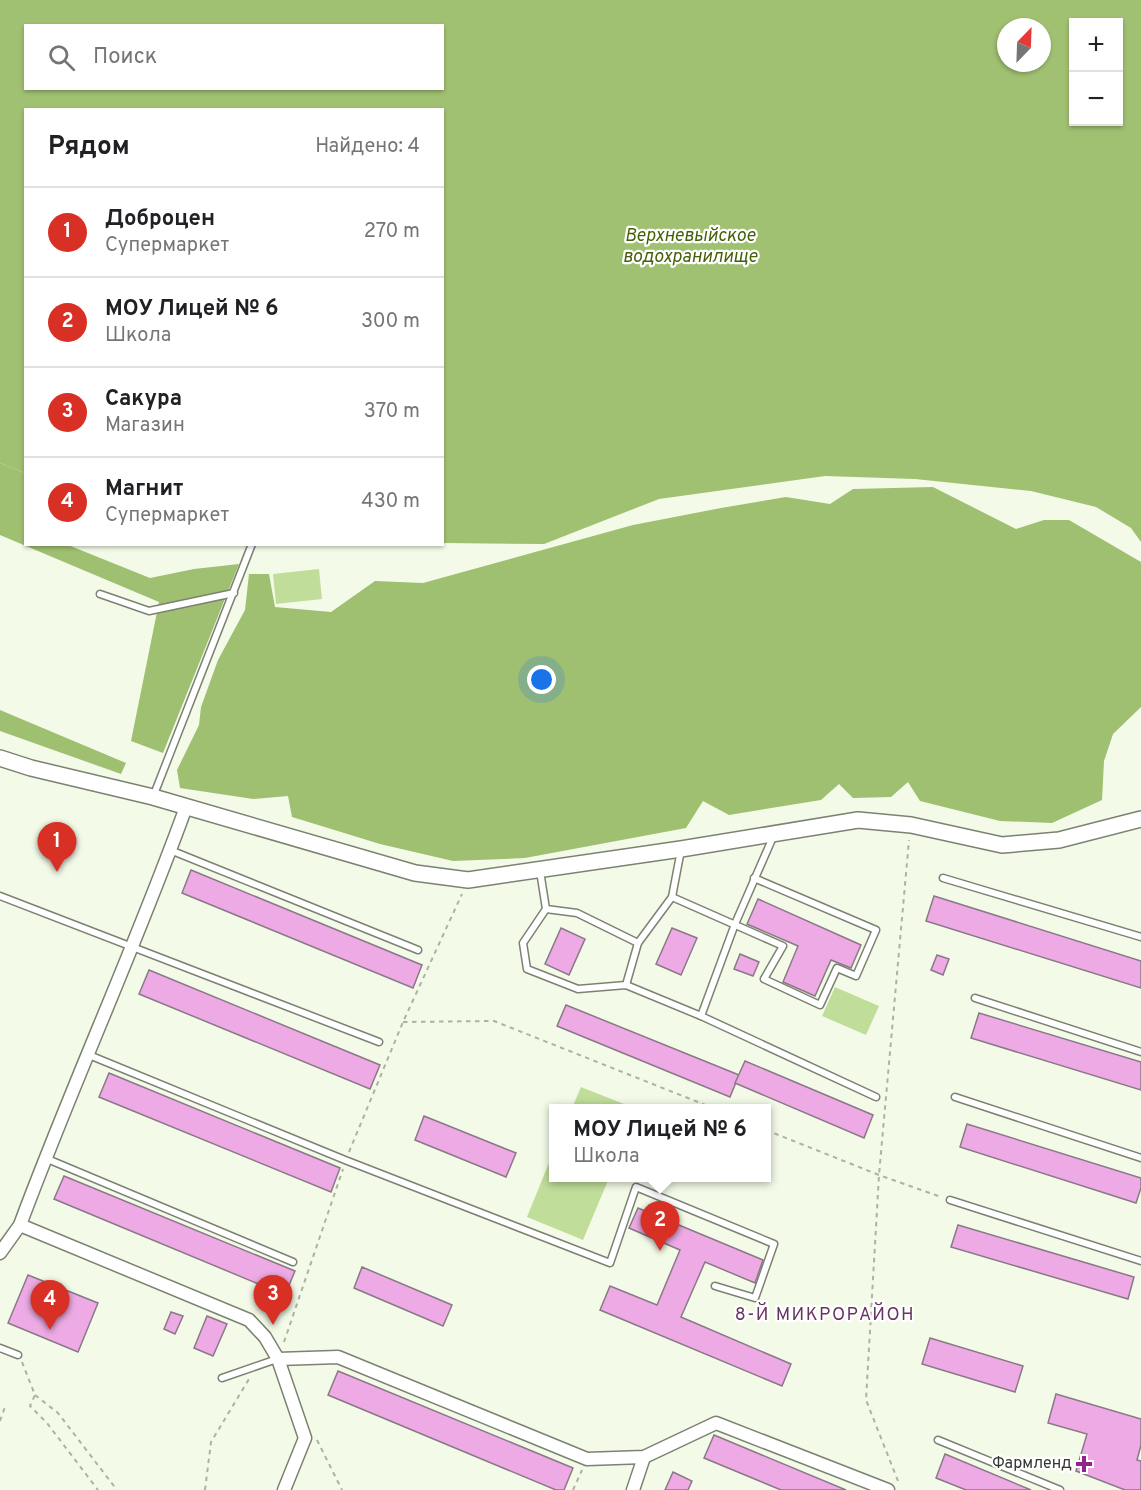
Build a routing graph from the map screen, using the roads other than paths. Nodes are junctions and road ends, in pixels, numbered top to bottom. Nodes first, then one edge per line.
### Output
1 (251, 546) edge
2 (234, 593) junction
3 (100, 594) dead end
4 (0, 758) edge
5 (153, 798) junction
6 (186, 807) junction
7 (1139, 824) edge
8 (774, 834) junction
9 (681, 849) junction
10 (170, 850) junction
11 (540, 871) junction
12 (754, 878) junction
13 (943, 878) dead end
14 (0, 896) edge
15 (672, 897) junction
16 (546, 909) junction
17 (735, 924) junction
18 (1141, 938) edge
19 (638, 943) junction
20 (131, 946) junction
21 (418, 950) dead end
22 (626, 986) junction
23 (975, 998) dead end
24 (701, 1016) junction
25 (379, 1042) dead end
26 (1141, 1053) edge
27 (88, 1055) junction
28 (876, 1097) dead end
29 (955, 1097) dead end
30 (45, 1158) junction
31 (1141, 1158) edge
32 (950, 1200) road end
33 (20, 1225) junction
34 (0, 1253) edge
35 (1141, 1261) edge
36 (293, 1262) dead end
37 (715, 1286) dead end
38 (0, 1348) edge
39 (18, 1355) road end
40 (278, 1359) junction
41 (222, 1378) dead end
42 (938, 1440) dead end
43 (644, 1457) junction
44 (284, 1490) edge
45 (633, 1490) edge
46 (888, 1490) edge
47 (1060, 1490) edge

1 - 2 lane
2 - 3 lane
2 - 5 lane
4 - 5 street
5 - 6 street
6 - 10 street
6 - 11 street
7 - 8 street
8 - 9 street
8 - 12 lane
9 - 11 street
9 - 15 lane
10 - 20 street
10 - 21 lane
11 - 16 lane
12 - 17 lane
12 - 17 lane
13 - 18 lane
14 - 20 lane
15 - 17 lane
15 - 19 lane
16 - 19 lane
16 - 22 lane
17 - 24 lane
19 - 22 lane
20 - 25 lane
20 - 27 street
22 - 24 lane
23 - 26 lane
24 - 28 lane
27 - 30 street
27 - 37 lane
29 - 31 lane
30 - 33 street
30 - 36 lane
32 - 35 lane
33 - 34 street
33 - 40 street
38 - 39 lane
40 - 41 lane
40 - 43 street
40 - 44 street
42 - 47 lane
43 - 45 street
43 - 46 street

